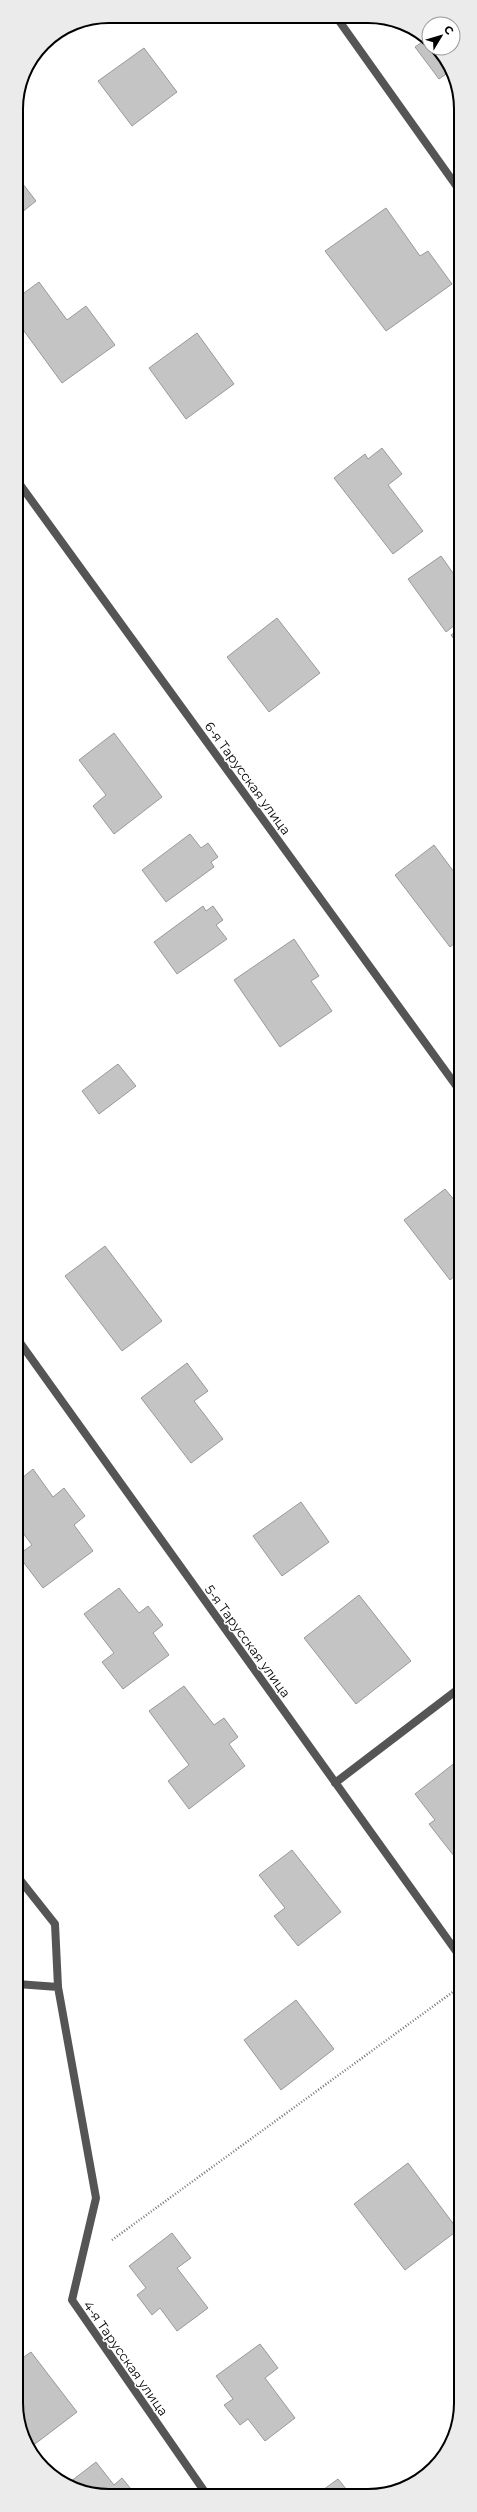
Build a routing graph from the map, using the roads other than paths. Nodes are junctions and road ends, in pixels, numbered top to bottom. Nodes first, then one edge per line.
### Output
1 (341, 23) edge
2 (454, 182) edge
3 (23, 489) edge
4 (454, 1083) edge
5 (23, 1347) edge
6 (454, 1692) edge
7 (335, 1783) junction
8 (23, 1884) edge
9 (454, 1948) edge
10 (23, 1984) edge
11 (58, 1987) junction
12 (203, 2489) edge

1 - 2 street
3 - 4 street, 6-я Тарусская улица
5 - 7 street, 5-я Тарусская улица
6 - 7 street
7 - 9 street, 5-я Тарусская улица
8 - 11 street, 4-я Тарусская улица
10 - 11 street
11 - 12 street, 4-я Тарусская улица

